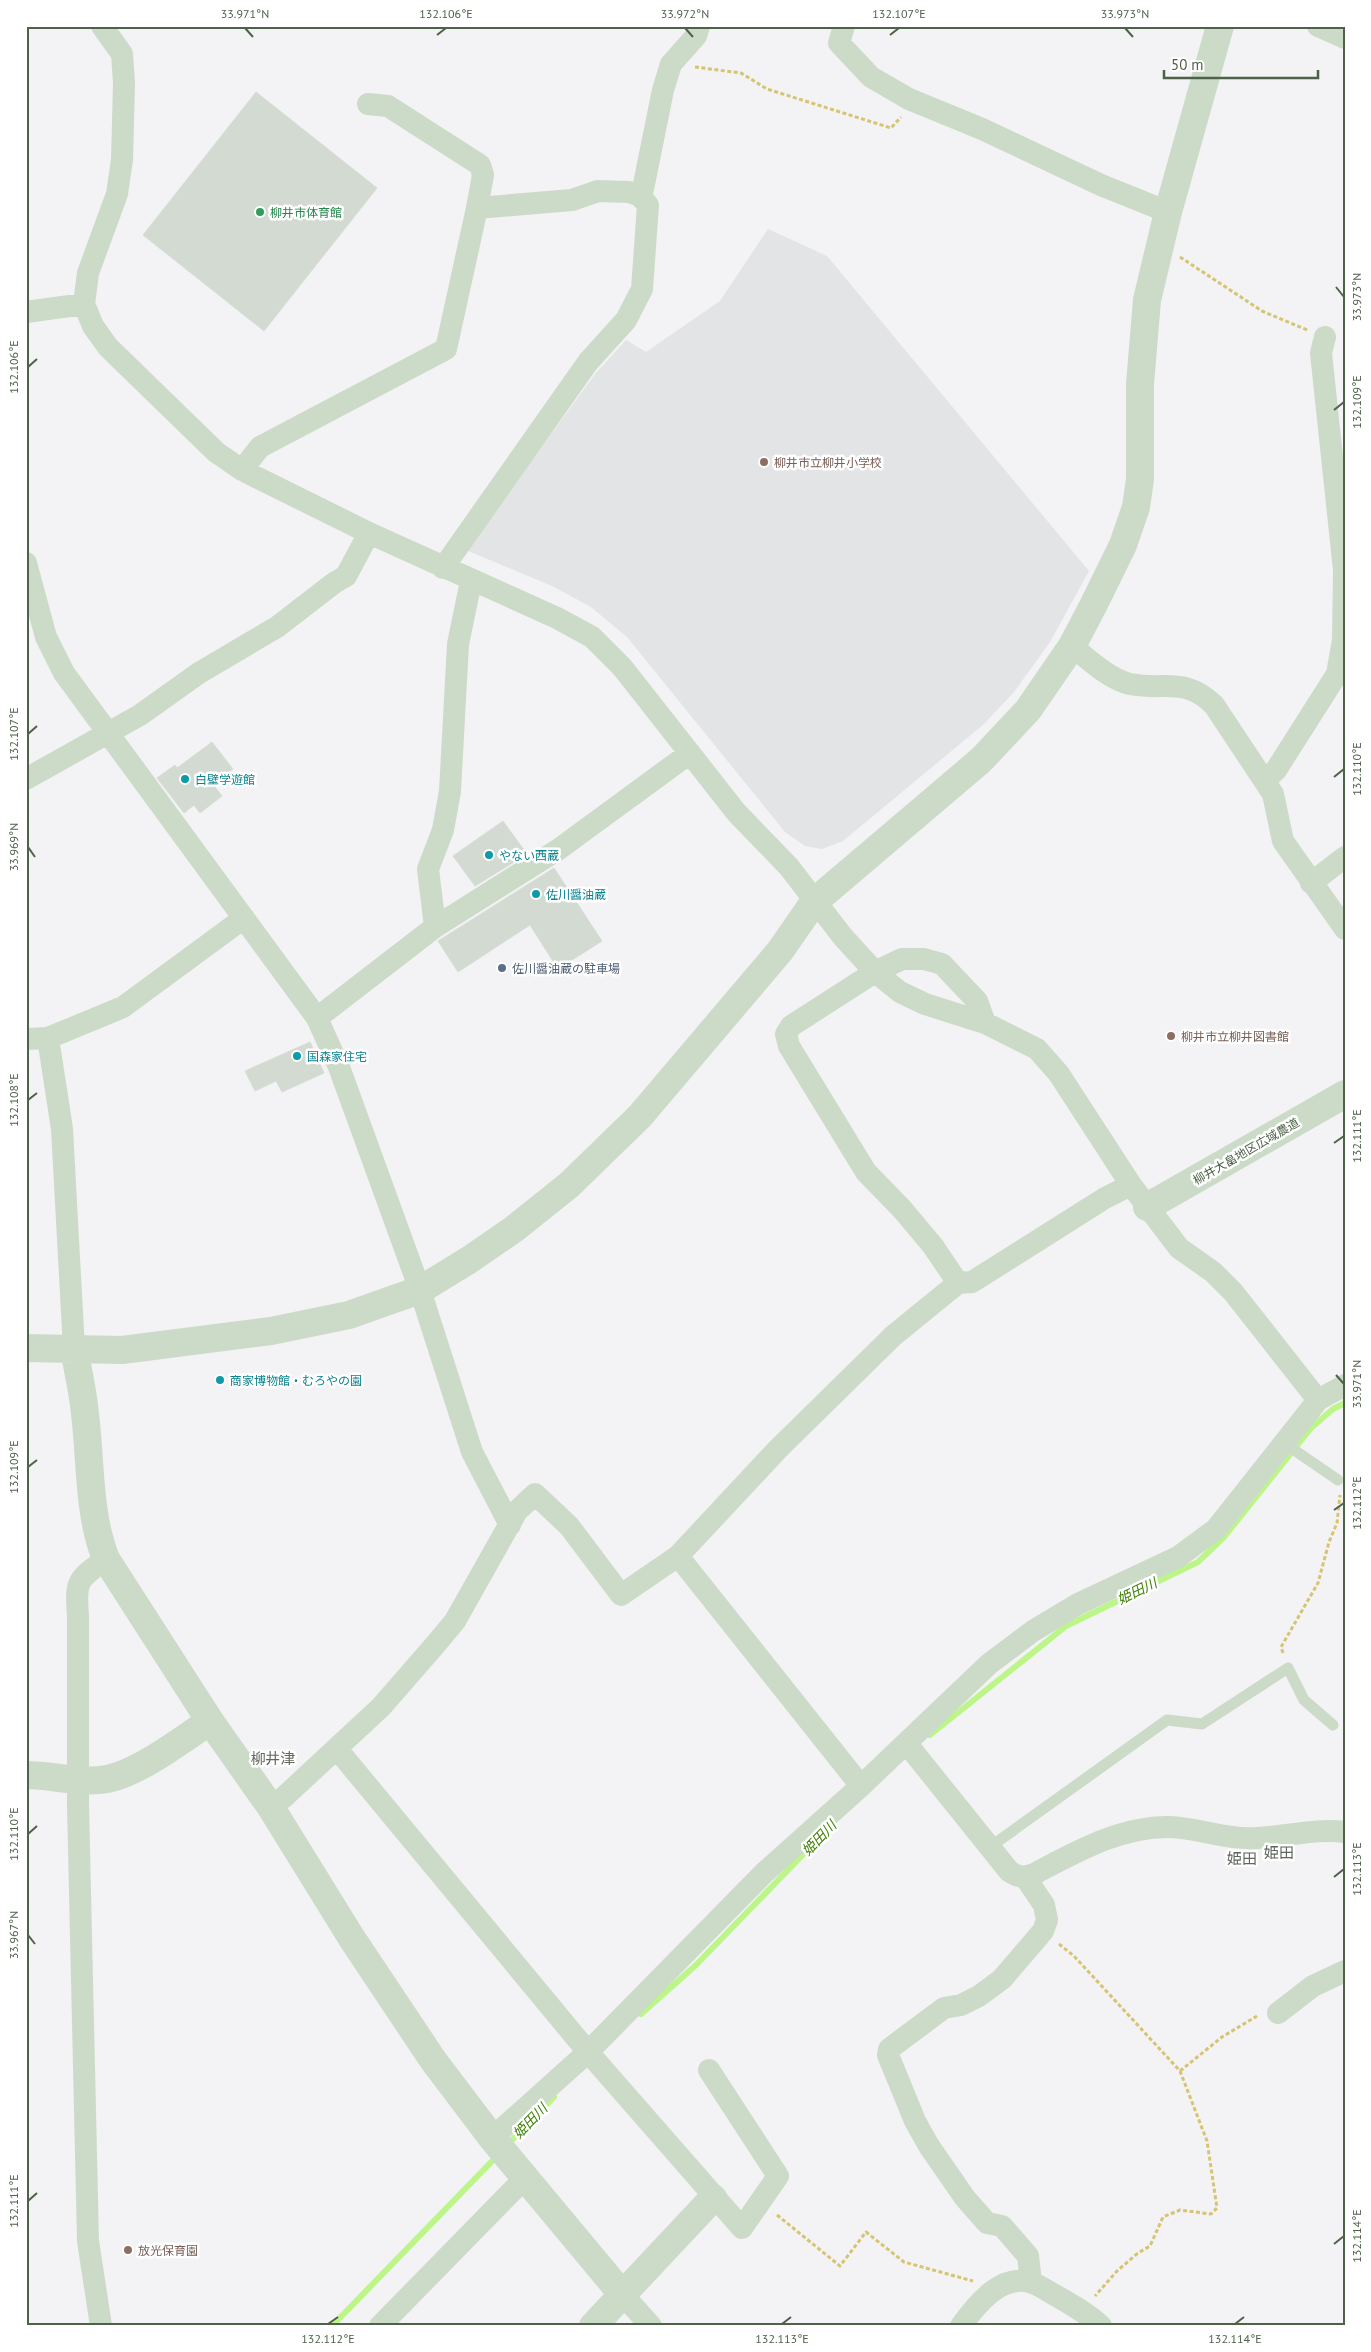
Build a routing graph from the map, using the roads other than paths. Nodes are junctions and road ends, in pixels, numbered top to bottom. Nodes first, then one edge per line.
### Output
1 (102, 26) edge
2 (699, 26) edge
3 (844, 26) edge
4 (1220, 26) edge
5 (1318, 26) edge
6 (1345, 38) edge
7 (368, 104) dead end
8 (640, 196) junction
9 (476, 208) junction
10 (1168, 212) junction
11 (84, 304) junction
12 (26, 312) edge
13 (1325, 338) road end
14 (242, 470) junction
15 (369, 533) junction
16 (26, 563) edge
17 (443, 568) junction
18 (471, 581) junction
19 (1072, 646) junction
20 (107, 732) junction
21 (690, 754) junction
22 (26, 778) edge
23 (1265, 780) junction
24 (1345, 857) edge
25 (1311, 883) junction
26 (814, 902) junction
27 (244, 918) junction
28 (435, 927) junction
29 (1345, 929) edge
30 (875, 972) junction
31 (317, 1018) junction
32 (985, 1023) junction
33 (37, 1039) edge
34 (1345, 1094) edge
35 (1131, 1185) junction
36 (1147, 1207) junction
37 (958, 1283) junction
38 (420, 1290) junction
39 (28, 1348) edge
40 (74, 1349) junction
41 (1345, 1385) edge
42 (1318, 1400) junction
43 (1284, 1443) junction
44 (1338, 1480) road end
45 (510, 1526) junction
46 (678, 1556) junction
47 (106, 1559) junction
48 (210, 1721) junction
49 (1333, 1725) dead end
50 (907, 1744) junction
51 (337, 1749) junction
52 (34, 1775) edge
53 (79, 1781) junction
54 (861, 1786) junction
55 (270, 1806) junction
56 (1345, 1832) edge
57 (990, 1847) junction
58 (1026, 1877) junction
59 (1345, 1971) edge
60 (1270, 2013) road end
61 (588, 2052) junction
62 (709, 2070) dead end
63 (499, 2146) junction
64 (525, 2178) junction
65 (713, 2198) junction
66 (1031, 2282) junction
67 (622, 2294) junction
68 (101, 2326) edge
69 (380, 2326) edge
70 (593, 2326) edge
71 (651, 2326) edge
72 (961, 2326) edge
73 (1101, 2326) edge

1 - 11 street
2 - 8 street
3 - 10 street
4 - 10 street
5 - 6 street
7 - 9 street
8 - 9 street
8 - 17 street
9 - 14 street
10 - 19 street
11 - 12 street
11 - 14 street
13 - 23 street
14 - 15 street
15 - 17 street
15 - 20 street
16 - 20 street
17 - 18 street
18 - 21 street
18 - 28 street
19 - 23 street
19 - 26 street
20 - 22 street
20 - 27 street
21 - 26 street
21 - 28 street
23 - 25 street
24 - 25 street
25 - 29 street
26 - 30 street
26 - 38 street
27 - 31 street
27 - 33 street
28 - 31 street
30 - 32 street
30 - 32 street
30 - 37 street
31 - 38 street
32 - 35 street
33 - 40 street
34 - 36 street, 柳井大畠地区広域農道
35 - 36 street
35 - 37 street
36 - 42 street
37 - 46 street
38 - 40 street
38 - 45 street
39 - 40 street
40 - 47 street
41 - 42 street
42 - 43 street
43 - 44 lane
43 - 50 street
45 - 46 street
45 - 51 street
46 - 54 street
47 - 48 street
47 - 53 street
48 - 53 street
48 - 55 street
49 - 57 lane
50 - 54 street
50 - 57 street
51 - 55 street
51 - 61 street
52 - 53 street
53 - 68 street
54 - 61 street
55 - 63 street
56 - 58 street
57 - 58 street
58 - 66 street
59 - 60 street
61 - 63 street
61 - 65 street
62 - 65 street
63 - 64 street
64 - 67 street
64 - 69 street
65 - 67 street
66 - 72 street
66 - 73 street
67 - 70 street
67 - 71 street

